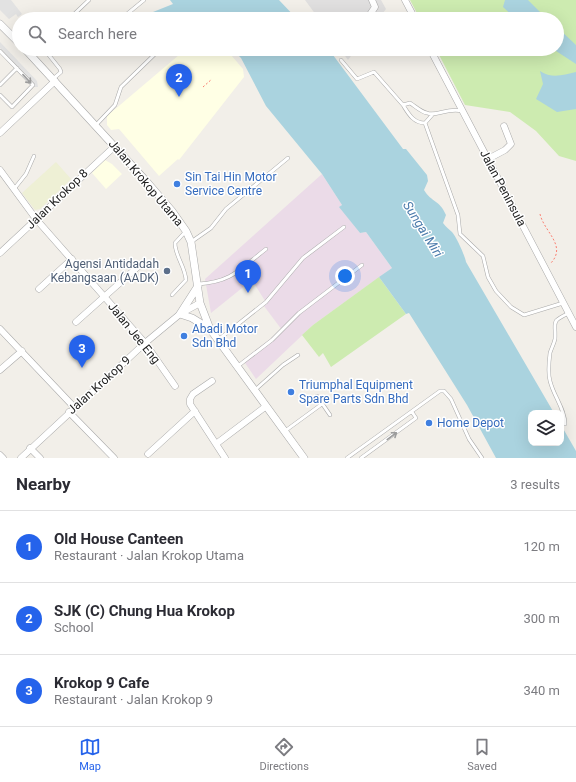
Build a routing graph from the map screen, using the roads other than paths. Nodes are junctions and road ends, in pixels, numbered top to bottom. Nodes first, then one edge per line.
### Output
1 (89, 0) edge
2 (144, 0) edge
3 (372, 0) edge
4 (405, 0) edge
5 (76, 12) edge
6 (129, 12) edge
7 (372, 12) edge
8 (411, 12) edge
9 (0, 24) edge
10 (12, 36) edge
11 (0, 51) edge
12 (32, 56) edge
13 (50, 56) edge
14 (153, 56) edge
15 (434, 56) edge
16 (341, 60) dead end
17 (17, 68) junction
18 (54, 80) junction
19 (0, 85) edge
20 (0, 95) edge
21 (403, 105) junction
22 (12, 107) junction
23 (462, 111) junction
24 (20, 114) junction
25 (433, 114) junction
26 (424, 123) junction
27 (96, 125) junction
28 (504, 126) dead end
29 (0, 133) edge
30 (115, 146) junction
31 (34, 156) dead end
32 (288, 158) dead end
33 (488, 159) junction
34 (0, 170) edge
35 (14, 189) junction
36 (36, 219) junction
37 (344, 227) dead end
38 (186, 231) junction
39 (191, 242) junction
40 (266, 249) dead end
41 (0, 253) edge
42 (72, 259) junction
43 (141, 264) dead end
44 (362, 265) dead end
45 (198, 285) junction
46 (39, 289) dead end
47 (172, 295) dead end
48 (106, 297) junction
49 (200, 303) junction
50 (564, 303) junction
51 (569, 313) junction
52 (180, 314) junction
53 (76, 322) dead end
54 (576, 327) edge
55 (0, 329) edge
56 (210, 330) junction
57 (217, 341) junction
58 (145, 343) junction
59 (22, 351) junction
60 (298, 356) dead end
61 (236, 367) junction
62 (0, 370) edge
63 (212, 381) dead end
64 (175, 386) dead end
65 (254, 392) junction
66 (317, 396) dead end
67 (322, 404) junction
68 (74, 407) junction
69 (265, 407) junction
70 (195, 411) junction
71 (69, 412) junction
72 (412, 412) junction
73 (330, 415) dead end
74 (566, 424) dead end
75 (284, 431) junction
76 (216, 444) junction
77 (30, 448) junction
78 (362, 448) junction
79 (148, 454) dead end
80 (353, 454) junction
81 (367, 454) junction
82 (0, 455) edge
83 (3, 458) edge
84 (21, 458) edge
85 (40, 458) edge
86 (114, 458) edge
87 (225, 458) edge
88 (304, 458) edge
89 (347, 458) edge
90 (356, 458) edge
91 (362, 458) edge
92 (482, 458) edge

1 - 5 lane
2 - 6 lane
3 - 7 street
4 - 8 street
9 - 10 street
11 - 17 lane
12 - 18 street, Jalan Krokop Utama
13 - 18 lane
14 - 27 lane
15 - 23 street, Jalan Peninsula
16 - 21 lane
17 - 19 lane
17 -> 22 lane
18 - 24 street
18 - 27 street, Jalan Krokop Utama
20 - 22 lane
21 - 25 lane
21 - 26 lane
22 - 24 lane
23 - 25 lane
23 - 33 street, Jalan Peninsula
24 - 29 street
25 - 26 lane
26 - 50 lane
27 - 30 street, Jalan Krokop Utama
28 - 33 street
30 - 36 street, Jalan Krokop 8
30 - 38 street, Jalan Krokop Utama
31 - 35 lane
32 - 39 lane
33 - 50 street, Jalan Peninsula
34 - 35 street, Jalan Jee Eng
35 - 36 street, Jalan Jee Eng
36 - 41 street, Jalan Krokop 8
36 - 42 street, Jalan Jee Eng
37 - 57 lane
38 - 39 street, Jalan Krokop Utama
38 - 47 lane
39 - 45 street, Jalan Krokop Utama
40 - 45 lane
42 - 46 street
42 - 48 street, Jalan Jee Eng
43 - 48 street
44 - 61 lane
45 - 49 street, Jalan Krokop Utama
45 - 52 street
48 - 53 street
48 - 58 street, Jalan Jee Eng
49 - 52 street, Jalan Krokop 9
49 - 56 street, Jalan Krokop Utama
50 - 51 street, Jalan Peninsula
51 - 54 street, Jalan Peninsula
51 - 74 lane
52 - 56 street
52 - 58 street, Jalan Krokop 9
55 - 59 street
56 - 57 street, Jalan Krokop Utama
57 - 61 street, Jalan Krokop Utama
58 - 64 street, Jalan Jee Eng
58 - 68 street, Jalan Krokop 9
59 - 62 street
59 - 68 street
60 - 65 lane
61 - 65 street, Jalan Krokop Utama
63 - 70 street
65 - 69 street, Jalan Krokop Utama
66 - 67 lane
67 - 73 lane
67 - 75 lane
68 - 71 street, Jalan Krokop 9
69 - 75 street, Jalan Krokop Utama
69 - 76 street
70 - 76 street
70 - 79 street
71 - 77 street, Jalan Krokop 9
71 - 86 street
72 - 78 lane
81 -> 72 lane
72 - 92 lane
75 - 88 street, Jalan Krokop Utama
76 - 87 street
77 - 84 street, Jalan Krokop 9
77 - 85 street
78 - 80 lane
78 - 81 lane
80 - 89 lane
80 - 90 lane
81 - 91 lane
82 - 83 street

